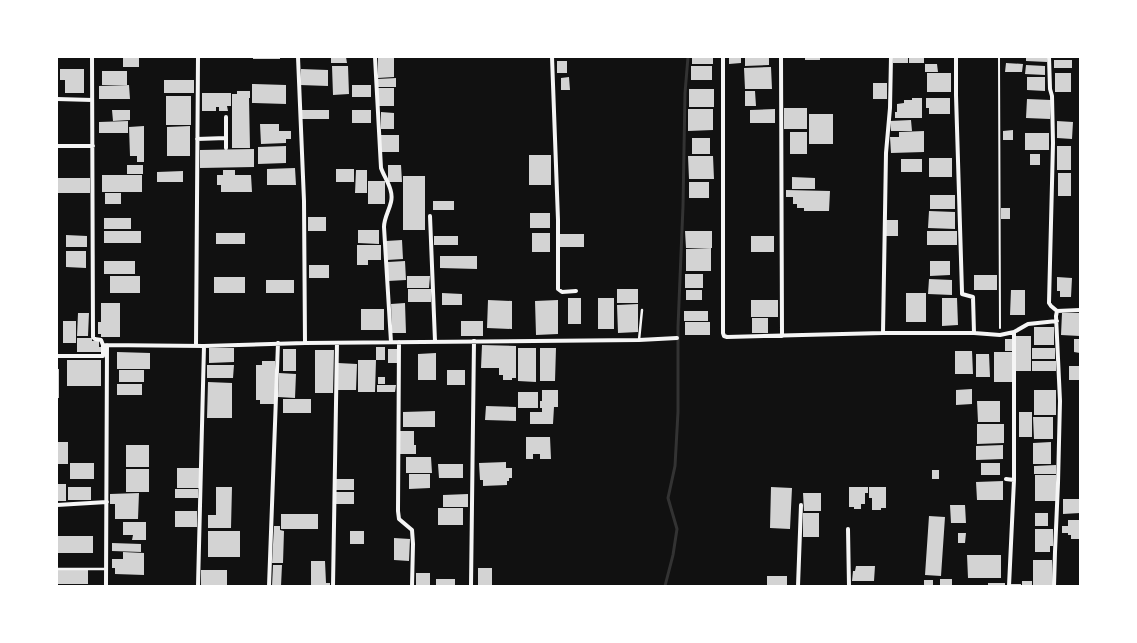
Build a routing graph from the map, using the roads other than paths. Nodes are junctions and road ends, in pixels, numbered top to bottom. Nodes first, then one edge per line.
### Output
1 (92, 57) edge
2 (198, 57) edge
3 (298, 57) edge
4 (375, 57) edge
5 (552, 57) edge
6 (723, 57) edge
7 (781, 57) edge
8 (891, 57) edge
9 (956, 57) edge
10 (1049, 57) edge
11 (57, 100) edge
12 (92, 100) junction
13 (226, 117) dead end
14 (226, 138) junction
15 (197, 139) junction
16 (57, 146) edge
17 (93, 146) junction
18 (226, 148) dead end
19 (430, 216) dead end
20 (576, 291) dead end
21 (642, 310) dead end
22 (1080, 310) edge
23 (1057, 311) junction
24 (1057, 321) junction
25 (1014, 332) junction
26 (883, 333) junction
27 (974, 333) junction
28 (782, 336) junction
29 (677, 338) dead end
30 (639, 340) junction
31 (435, 341) junction
32 (474, 341) junction
33 (305, 342) junction
34 (391, 342) junction
35 (399, 342) junction
36 (278, 343) junction
37 (337, 343) junction
38 (105, 345) junction
39 (196, 346) junction
40 (204, 346) junction
41 (57, 356) edge
42 (1006, 480) dead end
43 (1014, 480) junction
44 (107, 502) junction
45 (57, 505) edge
46 (801, 505) dead end
47 (848, 529) dead end
48 (57, 568) edge
49 (106, 568) junction
50 (106, 586) edge
51 (198, 586) edge
52 (269, 586) edge
53 (334, 586) edge
54 (412, 586) edge
55 (470, 586) edge
56 (798, 586) edge
57 (849, 586) edge
58 (1010, 586) edge
59 (1054, 586) edge

1 - 12 street
2 - 15 street
3 - 33 street
4 - 34 street
5 - 20 street
6 - 28 street
7 - 28 street
8 - 26 street
9 - 27 street
10 - 23 street
11 - 12 street
12 - 17 street
13 - 14 street
14 - 15 street
14 - 18 street
15 - 39 street
16 - 17 street
17 - 38 street
19 - 31 street
21 - 30 lane
22 - 23 street
23 - 24 street
24 - 25 street
24 - 59 street
25 - 27 street
25 - 43 street
26 - 27 street
26 - 28 street
29 - 30 street
30 - 32 street
31 - 32 street
31 - 35 street
32 - 55 street
33 - 36 street
33 - 37 street
34 - 35 street
34 - 37 street
35 - 54 street
36 - 40 street
36 - 52 street
37 - 53 street
38 - 39 street
38 - 41 street
38 - 44 street
39 - 40 street
40 - 51 street
42 - 43 street
43 - 58 street
44 - 45 street
44 - 49 street
46 - 56 street
47 - 57 street
48 - 49 lane
49 - 50 street

